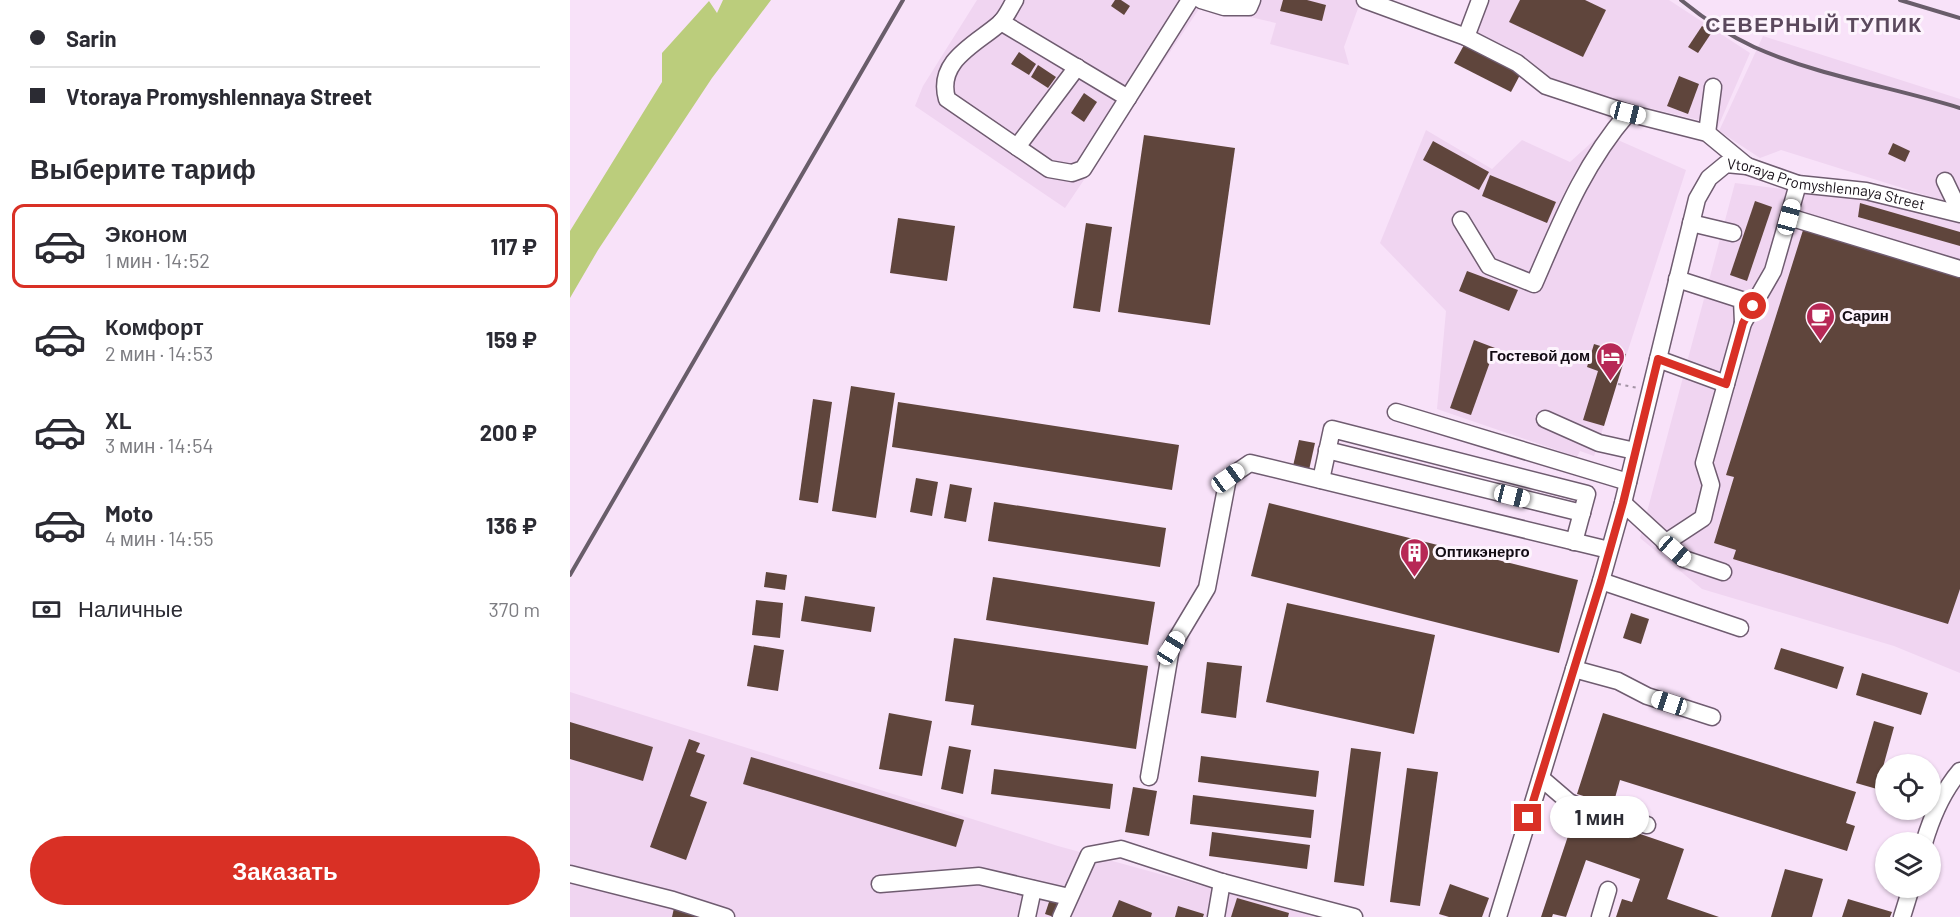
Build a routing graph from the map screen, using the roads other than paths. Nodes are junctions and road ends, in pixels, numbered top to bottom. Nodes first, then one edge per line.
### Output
1 (1015, 0) edge
2 (1190, 0) edge
3 (1201, 0) edge
4 (1252, 0) edge
5 (1365, 0) edge
6 (1480, 0) edge
7 (1001, 22) junction
8 (1466, 37) junction
9 (1077, 67) junction
10 (1713, 87) dead end
11 (1128, 98) junction
12 (1628, 113) junction
13 (1707, 133) junction
14 (1017, 147) junction
15 (1747, 166) junction
16 (1945, 181) dead end
17 (1798, 184) junction
18 (1960, 213) edge
19 (1789, 217) junction
20 (1461, 220) dead end
21 (1691, 223) junction
22 (1733, 233) dead end
23 (1960, 268) edge
24 (1677, 279) junction
25 (1743, 323) junction
26 (1658, 359) junction
27 (1726, 384) junction
28 (1396, 412) dead end
29 (1545, 419) dead end
30 (1635, 451) junction
31 (1321, 480) junction
32 (1628, 482) junction
33 (1623, 503) junction
34 (1574, 542) junction
35 (1665, 543) junction
36 (1609, 550) junction
37 (1723, 572) dead end
38 (1601, 581) junction
39 (1740, 628) dead end
40 (1574, 669) junction
41 (1712, 717) dead end
42 (1960, 771) edge
43 (1149, 777) dead end
44 (1540, 778) junction
45 (1647, 825) dead end
46 (1927, 832) edge
47 (570, 874) edge
48 (1222, 882) junction
49 (880, 884) dead end
50 (1032, 889) junction
51 (1608, 890) dead end
52 (1069, 897) junction
53 (1908, 898) edge
54 (726, 917) edge
55 (1027, 917) edge
56 (1061, 917) edge
57 (1216, 917) edge
58 (1354, 917) edge
59 (1498, 917) edge
60 (1600, 917) edge
61 (1902, 917) edge

1 - 7 street
2 - 11 street
3 - 4 street
5 - 8 street
6 - 8 street
7 - 9 street
7 - 14 street
8 - 12 street
9 - 11 street
9 - 14 street
10 - 13 street
11 - 14 street
12 - 13 street
12 - 20 street
13 - 15 street
15 - 17 street, Vtoraya Promyshlennaya Street
15 - 21 street, Vtoraya Promyshlennaya Street
16 - 18 street
17 - 18 street, Vtoraya Promyshlennaya Street
17 - 19 street
19 - 23 street
19 - 25 street
21 - 22 street
21 - 24 street, Vtoraya Promyshlennaya Street
24 - 25 street
24 - 26 street, Vtoraya Promyshlennaya Street
25 - 27 street
26 - 27 street
26 - 30 street, Vtoraya Promyshlennaya Street
27 - 35 street
28 - 32 street
29 - 30 street
30 - 32 street, Vtoraya Promyshlennaya Street
31 - 34 street
31 - 34 street
31 - 43 street
32 - 33 street, Vtoraya Promyshlennaya Street
33 - 35 street
33 - 36 street, Vtoraya Promyshlennaya Street
34 - 36 street
35 - 37 street
36 - 38 street, Vtoraya Promyshlennaya Street
38 - 39 street
38 - 40 street, Vtoraya Promyshlennaya Street
40 - 41 street
40 - 44 street, Vtoraya Promyshlennaya Street
42 - 46 street
44 - 45 street
44 - 59 street, Vtoraya Promyshlennaya Street
47 - 54 street
48 - 52 street
48 - 57 street
48 - 58 street
49 - 50 street
50 - 52 street
50 - 55 street
51 - 60 street
52 - 56 street
53 - 61 street

